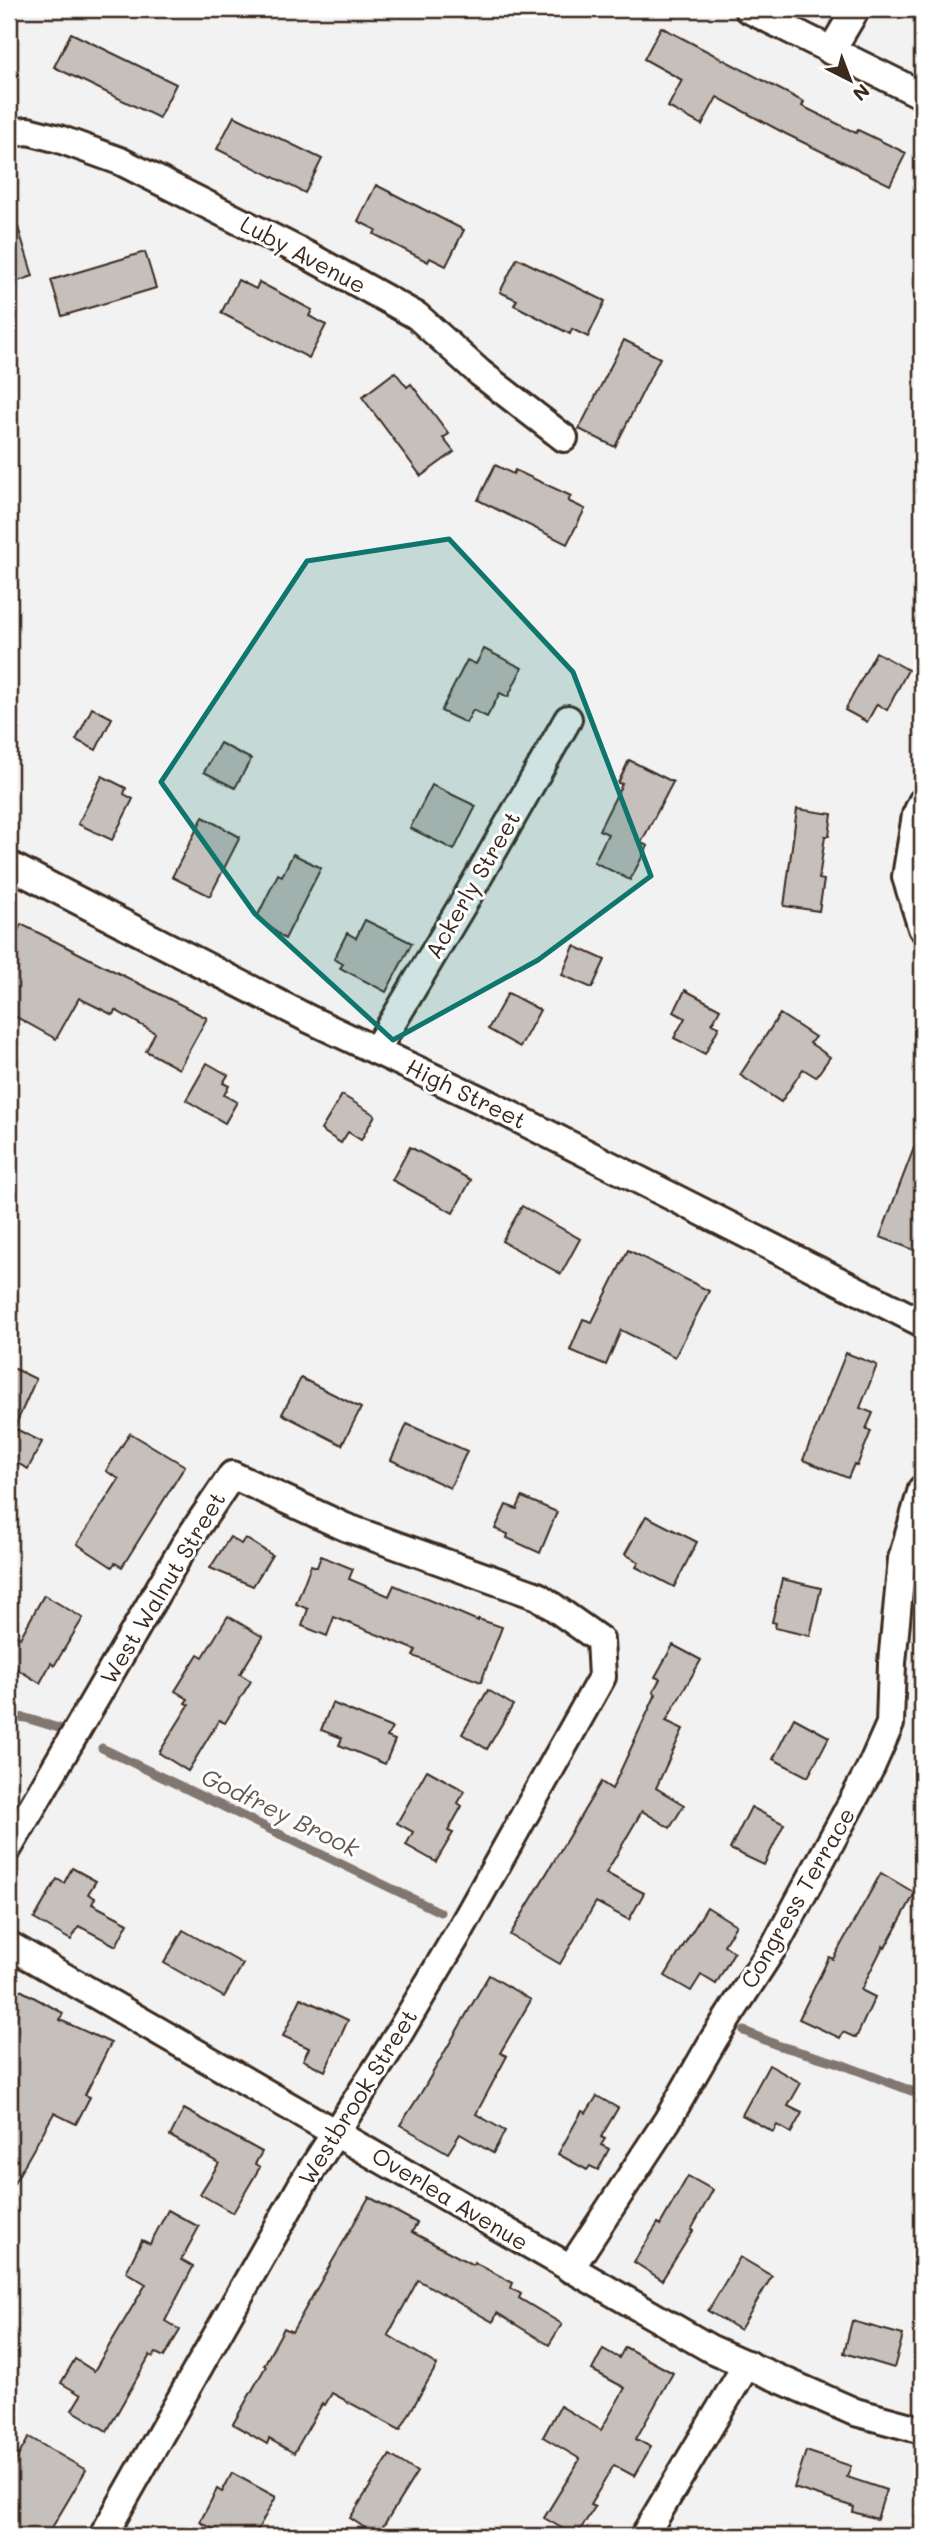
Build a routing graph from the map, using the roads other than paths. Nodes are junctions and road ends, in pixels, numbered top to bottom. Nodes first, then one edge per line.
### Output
1 (748, 9) edge
2 (856, 9) edge
3 (831, 51) junction
4 (922, 95) edge
5 (9, 132) edge
6 (564, 438) dead end
7 (568, 719) dead end
8 (922, 802) edge
9 (9, 865) edge
10 (922, 928) edge
11 (376, 1050) junction
12 (922, 1323) edge
13 (922, 1489) edge
14 (601, 1655) joint
15 (9, 1847) edge
16 (9, 1945) edge
17 (336, 2132) junction
18 (570, 2269) junction
19 (747, 2364) junction
20 (922, 2430) edge
21 (103, 2536) edge
22 (644, 2536) edge

1 - 3 street
2 - 3 street
3 - 4 street
5 - 6 street, Luby Avenue
7 - 11 street, Ackerly Street
8 - 10 street
9 - 11 street, High Street
11 - 12 street, High Street
13 - 18 street, Congress Terrace
14 - 15 street, West Walnut Street
14 - 17 street, Westbrook Street
16 - 17 street, Overlea Avenue
17 - 18 street, Overlea Avenue
17 - 21 street, Westbrook Street
18 - 19 street, Overlea Avenue
19 - 20 street, Overlea Avenue
19 - 22 street

